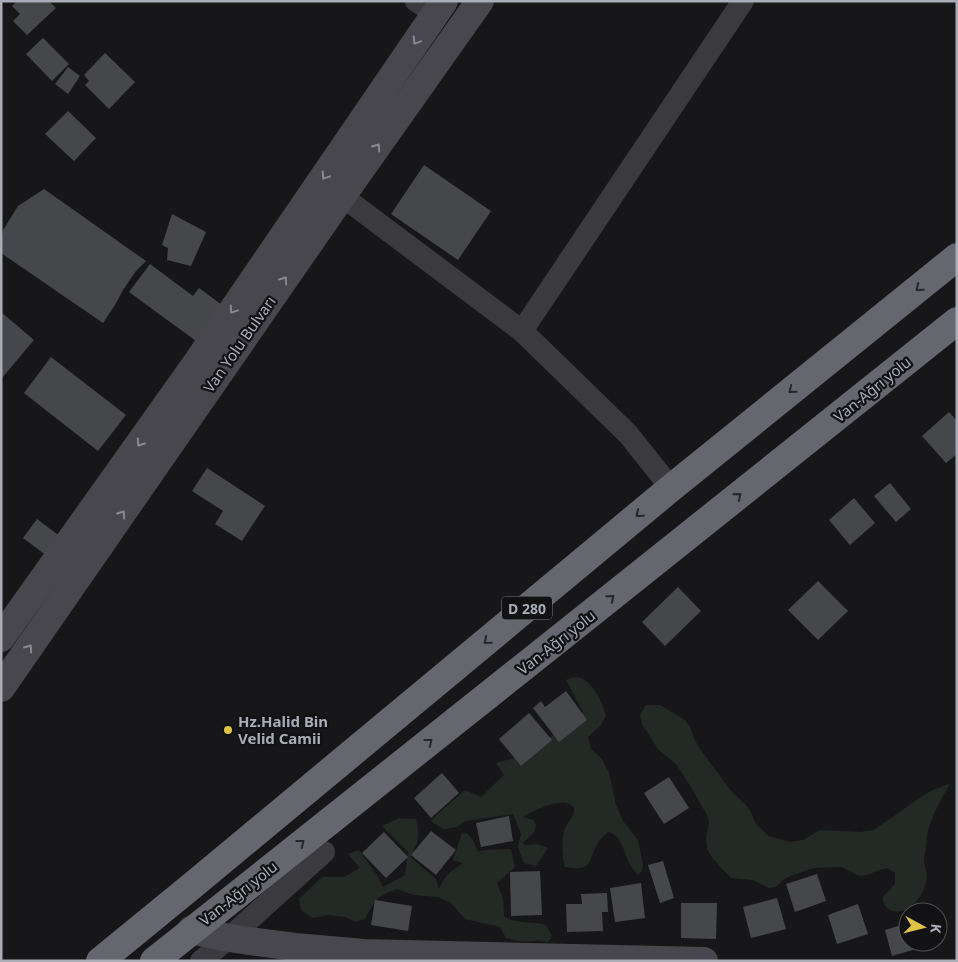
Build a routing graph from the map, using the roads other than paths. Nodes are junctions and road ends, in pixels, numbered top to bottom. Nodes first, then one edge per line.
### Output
1 (480, 1) edge
2 (743, 1) edge
3 (432, 6) edge
4 (342, 196) junction
5 (957, 257) edge
6 (957, 321) edge
7 (522, 331) junction
8 (671, 488) junction
9 (1, 638) edge
10 (1, 688) edge
11 (324, 852) dead end
12 (192, 930) junction
13 (229, 938) junction
14 (100, 961) edge
15 (154, 961) edge
16 (202, 961) edge
17 (704, 961) edge

4 -> 1 main road, Van Yolu Bulvarı
2 - 7 street
3 -> 9 main road
4 - 7 street
10 -> 4 main road, Van Yolu Bulvarı
5 -> 8 highway, D 280
12 -> 6 highway, Van-Ağrı yolu / D 280
7 - 8 street
8 -> 14 highway, D 280
11 - 13 street
12 - 13 main road
12 - 15 highway, Van-Ağrı yolu / D 280
13 - 16 street
13 - 17 main road

